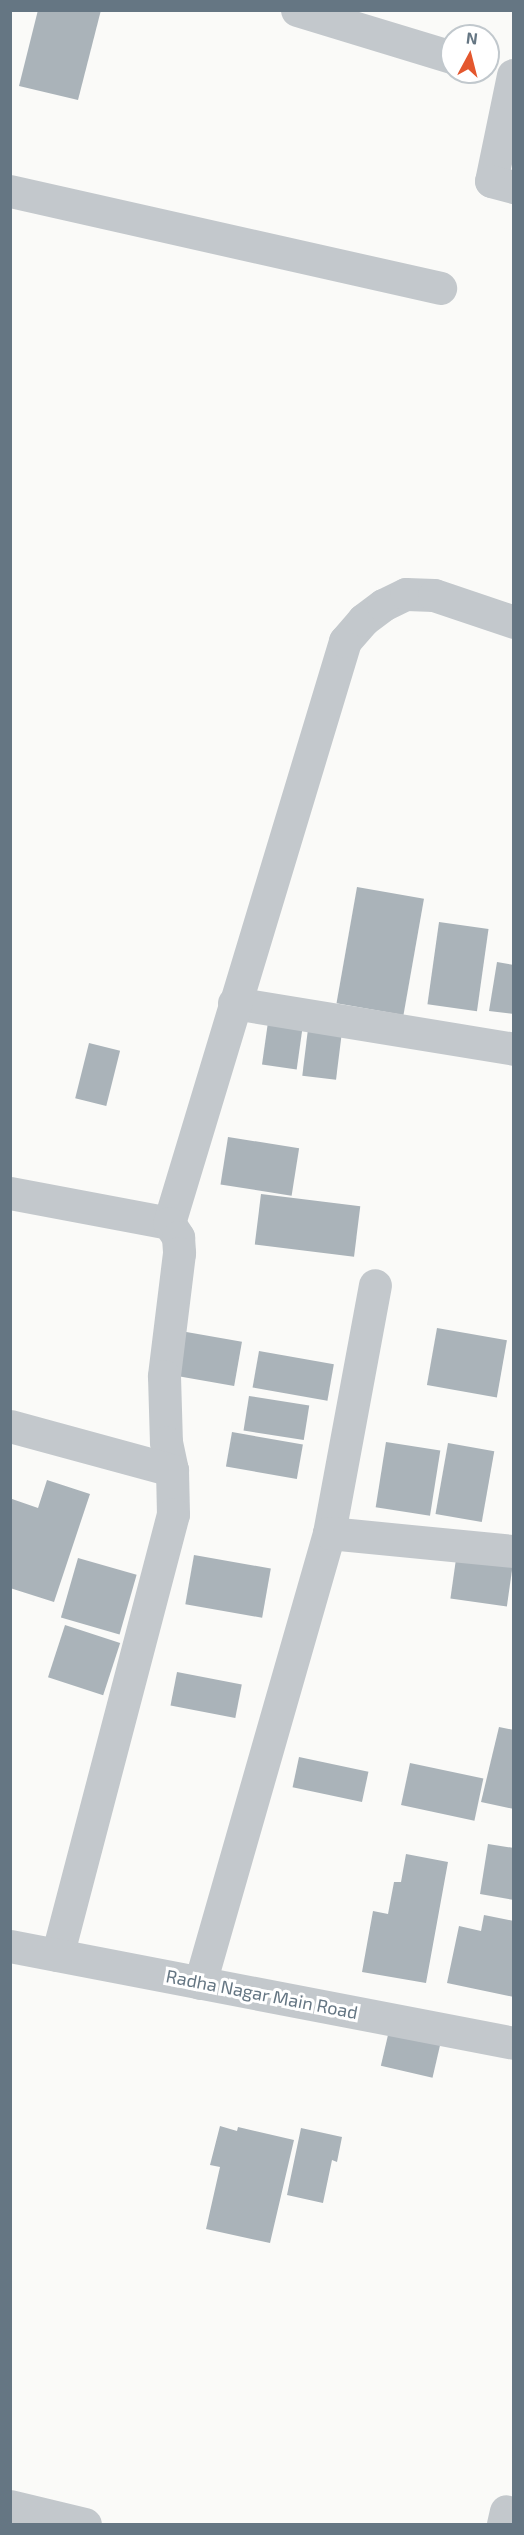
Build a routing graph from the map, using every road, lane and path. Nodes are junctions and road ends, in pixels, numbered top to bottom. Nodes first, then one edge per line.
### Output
1 (297, 10) edge
2 (440, 53) edge
3 (513, 75) edge
4 (513, 187) edge
5 (10, 191) edge
6 (440, 288) dead end
7 (513, 622) edge
8 (234, 1003) junction
9 (513, 1049) edge
10 (10, 1193) edge
11 (169, 1223) junction
12 (375, 1285) dead end
13 (10, 1426) edge
14 (172, 1470) junction
15 (329, 1533) junction
16 (513, 1551) edge
17 (10, 1946) edge
18 (57, 1955) junction
19 (200, 1983) junction
20 (513, 2043) edge
21 (10, 2506) edge
22 (85, 2524) edge

1 - 2 street
3 - 4 street
5 - 6 street
7 - 8 street
8 - 9 street
8 - 11 street
10 - 11 street
11 - 14 street
12 - 15 street
13 - 14 street
14 - 18 street
15 - 16 street
15 - 19 street
17 - 18 street, Radha Nagar Main Road
18 - 19 street, Radha Nagar Main Road
19 - 20 street, Radha Nagar Main Road
21 - 22 street

